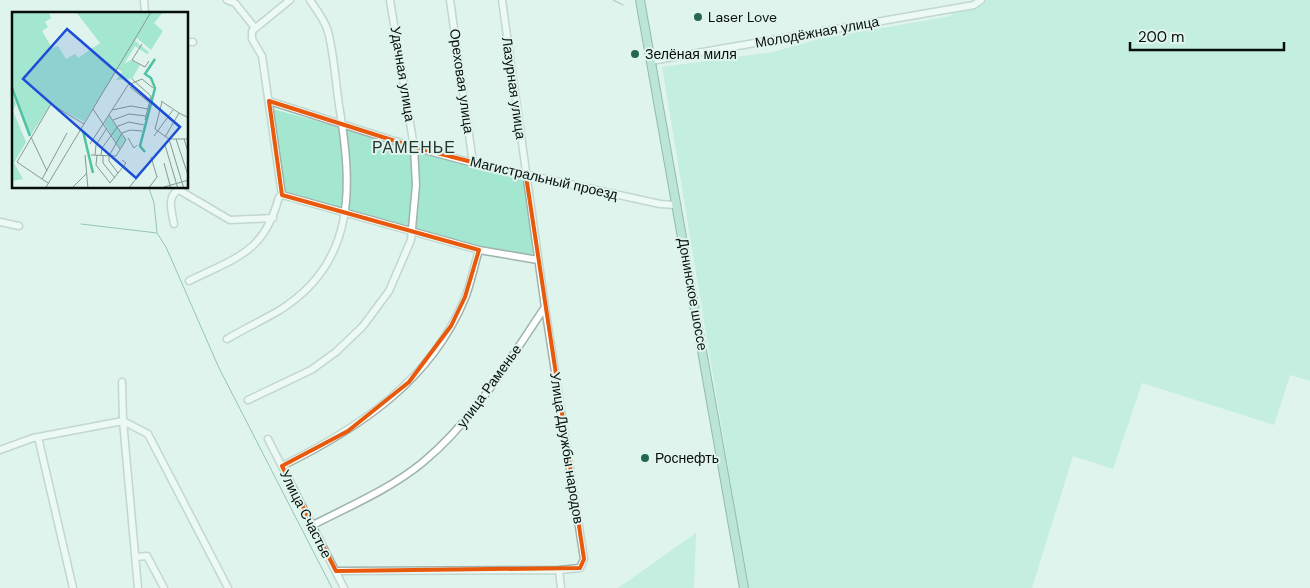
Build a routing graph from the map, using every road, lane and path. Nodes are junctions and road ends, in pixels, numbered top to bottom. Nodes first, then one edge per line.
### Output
1 (227, 0) edge
2 (290, 0) edge
3 (310, 0) edge
4 (390, 0) edge
5 (450, 0) edge
6 (502, 0) edge
7 (640, 0) edge
8 (981, 0) edge
9 (254, 29) junction
10 (651, 62) junction
11 (269, 101) junction
12 (342, 124) junction
13 (414, 147) junction
14 (473, 163) junction
15 (526, 176) junction
16 (282, 195) junction
17 (677, 205) junction
18 (346, 212) junction
19 (273, 218) junction
20 (0, 222) edge
21 (174, 224) dead end
22 (19, 226) dead end
23 (411, 233) junction
24 (479, 250) junction
25 (538, 260) junction
26 (189, 281) dead end
27 (545, 307) junction
28 (227, 339) dead end
29 (122, 382) dead end
30 (248, 400) dead end
31 (123, 421) junction
32 (38, 438) junction
33 (268, 439) dead end
34 (0, 450) edge
35 (282, 466) junction
36 (313, 525) junction
37 (135, 557) junction
38 (559, 570) junction
39 (336, 571) junction
40 (73, 588) edge
41 (138, 588) edge
42 (164, 588) edge
43 (228, 588) edge
44 (344, 588) edge
45 (561, 588) edge
46 (744, 588) edge

1 - 9 street
2 - 9 street
3 - 12 street
4 - 13 street, Удачная улица
5 - 14 street, Ореховая улица
6 - 15 street, Лазурная улица
7 - 10 main road, Донинское шоссе
8 - 10 street, Молодёжная улица
9 - 11 street
10 - 17 main road, Донинское шоссе
11 - 12 street, Магистральный проезд
11 - 16 street
12 - 13 street, Магистральный проезд
12 - 18 street
13 - 14 street, Магистральный проезд
13 - 23 street, Удачная улица
14 - 15 street, Магистральный проезд
15 - 17 street, Магистральный проезд
15 - 25 street
16 - 18 street
16 - 19 street
17 - 46 main road, Донинское шоссе
18 - 23 street
18 - 28 street
19 - 21 street
19 - 26 street
20 - 22 street
23 - 24 street
23 - 30 street, Удачная улица
24 - 25 street
24 - 35 street
25 - 27 street
27 - 36 street, улица Раменье
27 - 38 street, Улица Дружбы народов
29 - 31 street
31 - 32 street
31 - 37 street
31 - 43 street
32 - 34 street
32 - 40 street
33 - 35 street, Улица Счастье
35 - 36 street, Улица Счастье
36 - 39 street, Улица Счастье
37 - 41 street
37 - 42 street
38 - 39 street, Улица Дружбы народов
38 - 45 street
39 - 44 street, Улица Счастье

